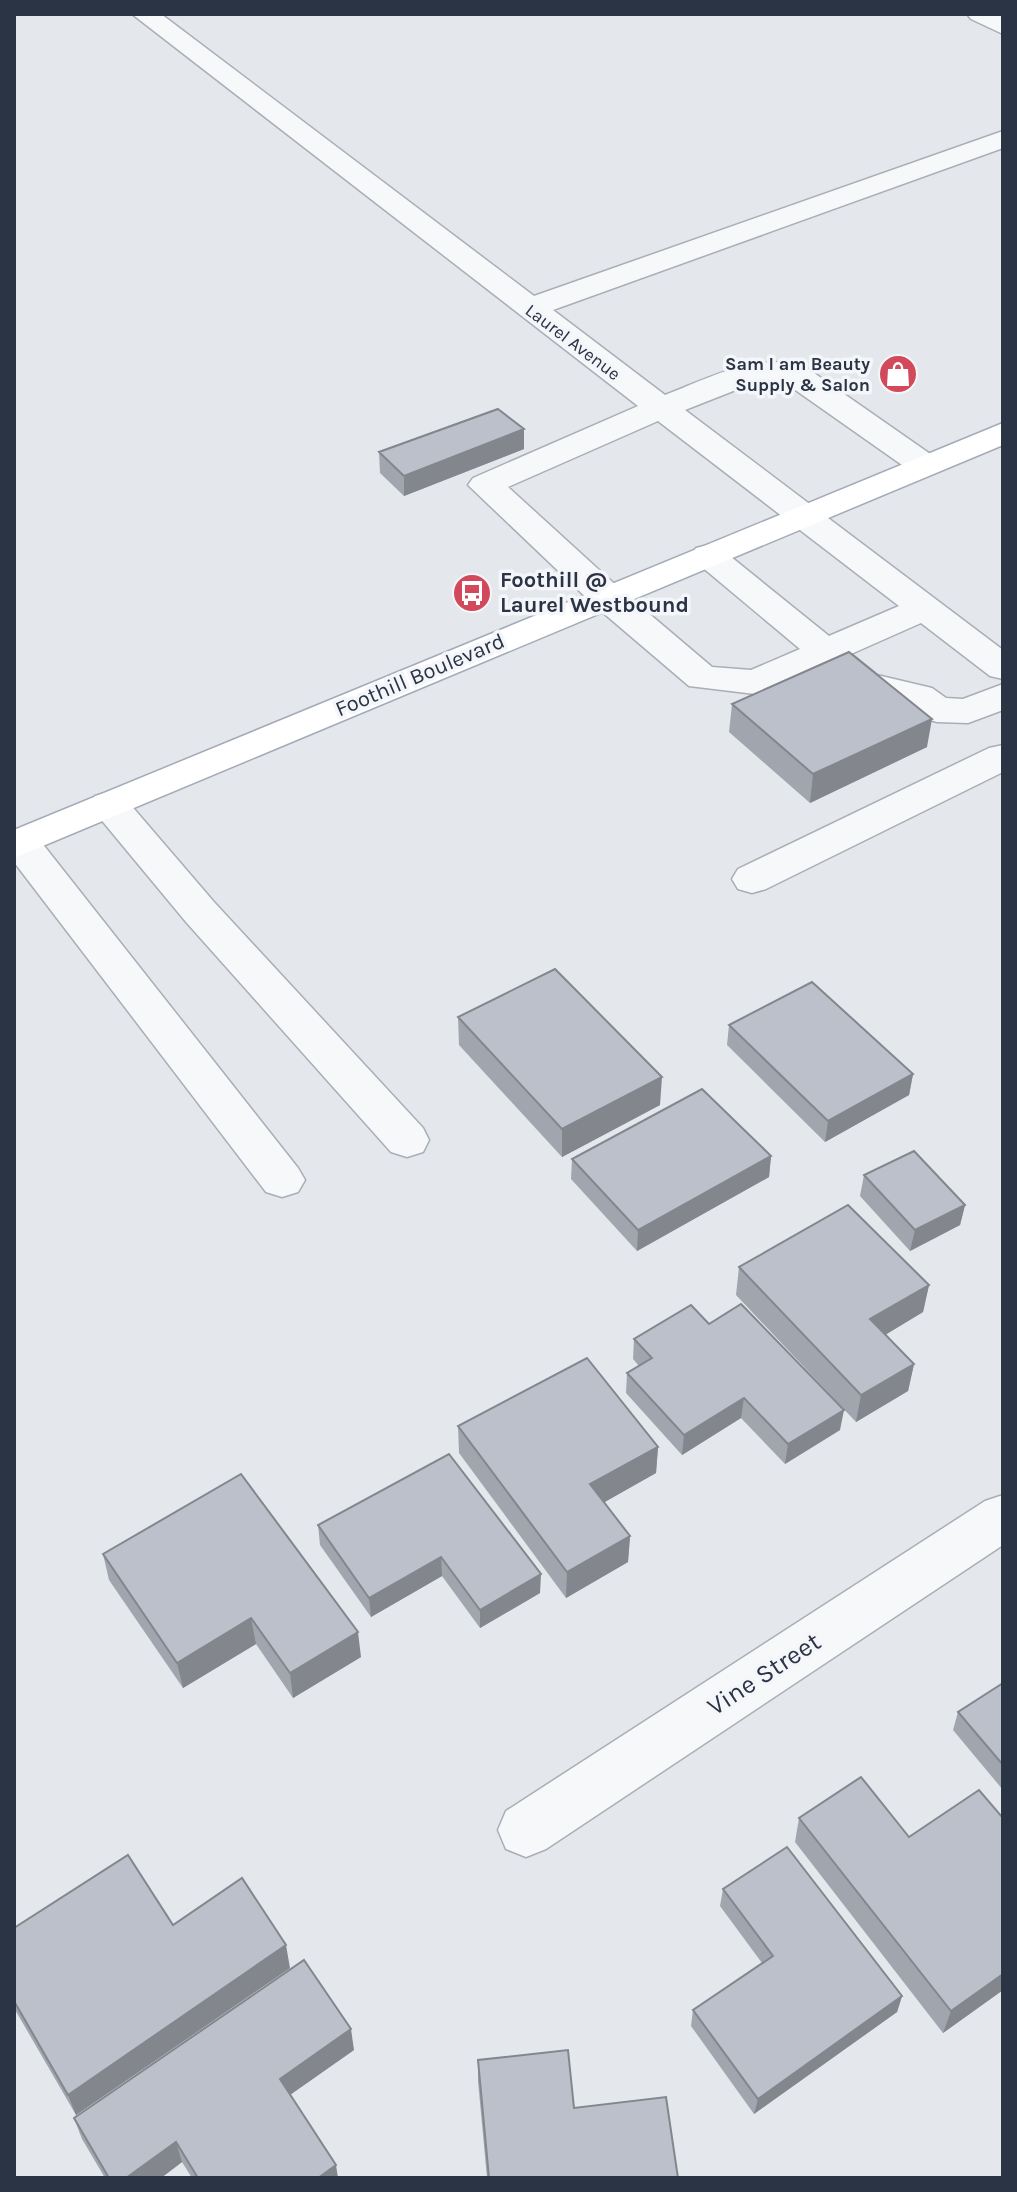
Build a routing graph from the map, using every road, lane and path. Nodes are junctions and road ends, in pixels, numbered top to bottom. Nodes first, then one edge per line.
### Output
1 (145, 14) edge
2 (980, 14) edge
3 (1003, 26) edge
4 (1003, 139) edge
5 (529, 308) junction
6 (660, 408) junction
7 (1003, 433) edge
8 (924, 465) junction
9 (801, 516) junction
10 (708, 555) junction
11 (607, 597) junction
12 (924, 608) junction
13 (825, 651) junction
14 (1003, 668) edge
15 (1003, 696) edge
16 (1003, 757) edge
17 (109, 805) junction
18 (17, 844) edge
19 (752, 879) dead end
20 (407, 1140) dead end
21 (282, 1180) dead end
22 (1003, 1517) edge
23 (526, 1830) dead end

1 - 5 street, Laurel Avenue
2 - 3 street
4 - 5 street
5 - 6 street, Laurel Avenue
6 - 8 street
6 - 9 street, Laurel Avenue
6 - 11 street
7 - 8 main road, Foothill Boulevard
8 - 9 main road, Foothill Boulevard
9 - 10 main road, Foothill Boulevard
9 - 12 street, Laurel Avenue
10 - 11 main road, Foothill Boulevard
10 - 13 street
11 - 13 street
11 - 17 main road, Foothill Boulevard
12 - 13 street
12 - 14 street, Laurel Avenue
13 - 15 street
16 - 19 street
17 - 18 main road, Foothill Boulevard
17 - 20 street
18 - 21 street
22 - 23 street, Vine Street

